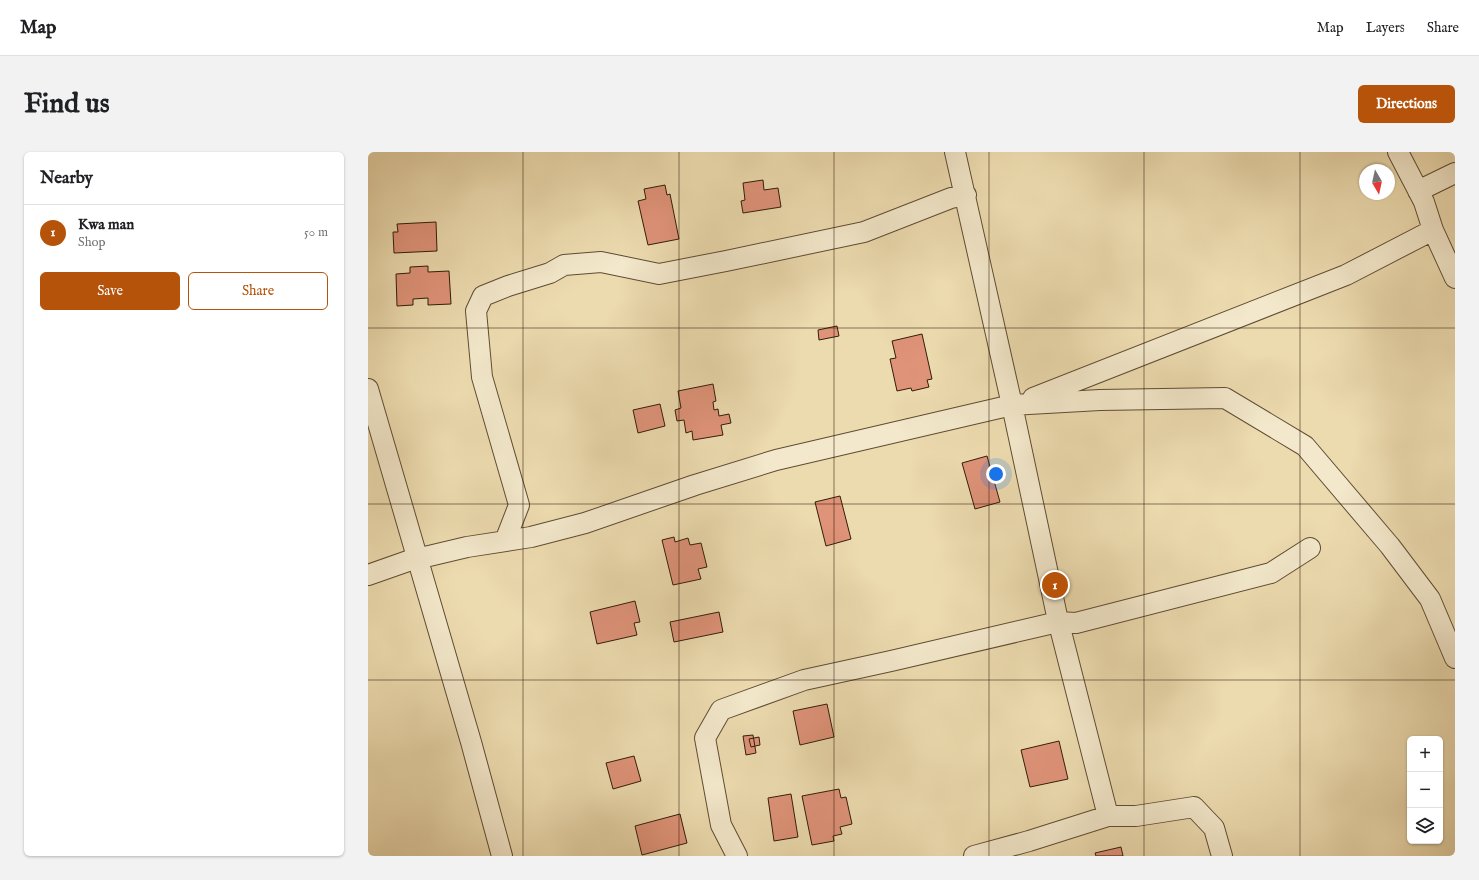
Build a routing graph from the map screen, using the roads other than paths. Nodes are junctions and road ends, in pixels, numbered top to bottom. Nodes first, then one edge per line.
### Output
1 (955, 152) edge
2 (1398, 152) edge
3 (1455, 173) edge
4 (1418, 191) junction
5 (966, 195) junction
6 (1433, 230) junction
7 (1455, 278) edge
8 (368, 389) edge
9 (1015, 405) junction
10 (505, 541) junction
11 (1310, 548) dead end
12 (417, 559) junction
13 (368, 575) edge
14 (1058, 622) junction
15 (1455, 658) edge
16 (1108, 816) junction
17 (502, 856) edge
18 (737, 856) edge
19 (974, 856) edge
20 (1222, 856) edge

1 - 5 street
2 - 4 street
3 - 4 street
4 - 6 street
5 - 9 street
5 - 10 street
6 - 7 street
6 - 9 street
8 - 12 street
9 - 10 street
9 - 14 street
9 - 15 street
10 - 12 street
11 - 14 street
12 - 13 street
12 - 17 street
14 - 16 street
14 - 18 street
16 - 19 street
16 - 20 street

